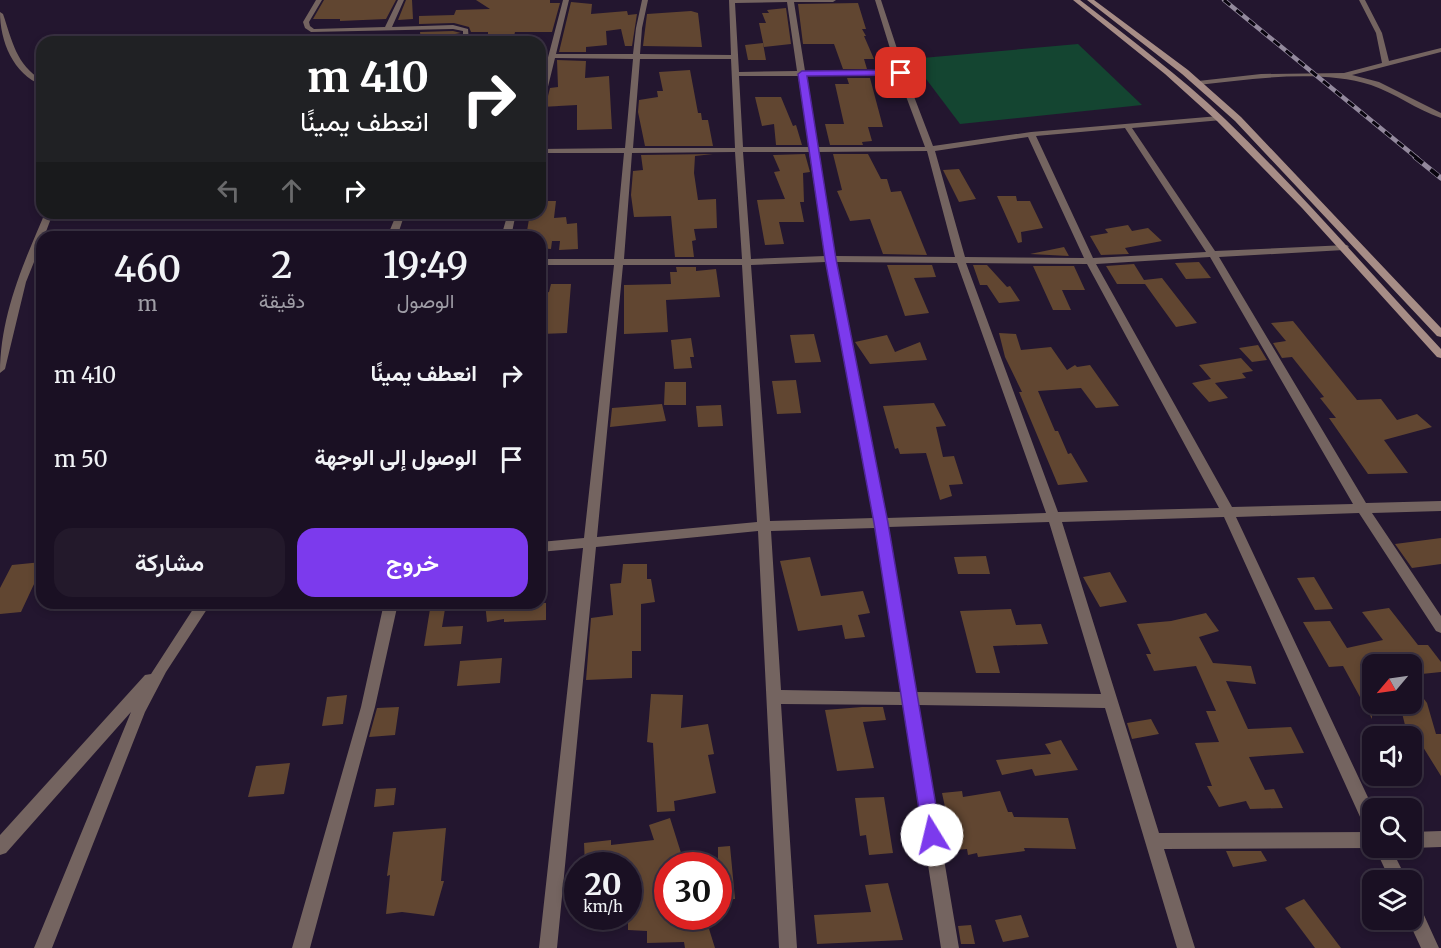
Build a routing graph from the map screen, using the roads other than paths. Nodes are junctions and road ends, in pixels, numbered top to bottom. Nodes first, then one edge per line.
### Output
1 (319, 0) edge
2 (401, 0) edge
3 (566, 0) edge
4 (645, 0) edge
5 (732, 0) edge
6 (833, 0) edge
7 (878, 0) edge
8 (1076, 0) edge
9 (1090, 0) edge
10 (1362, 0) edge
11 (790, 1) edge
12 (0, 14) edge
13 (388, 28) junction
14 (466, 36) edge
15 (1439, 52) edge
16 (552, 56) junction
17 (638, 56) junction
18 (734, 57) junction
19 (1386, 64) junction
20 (901, 73) junction
21 (735, 74) junction
22 (802, 74) junction
23 (1344, 75) junction
24 (36, 80) edge
25 (546, 80) edge
26 (1198, 83) junction
27 (1441, 116) edge
28 (1219, 118) junction
29 (1127, 126) junction
30 (1031, 134) junction
31 (814, 148) junction
32 (930, 148) junction
33 (739, 149) junction
34 (546, 151) edge
35 (628, 151) junction
36 (36, 245) edge
37 (1344, 248) junction
38 (1213, 255) junction
39 (830, 259) junction
40 (961, 261) junction
41 (1090, 261) junction
42 (546, 262) edge
43 (619, 262) junction
44 (746, 262) junction
45 (1441, 334) edge
46 (1441, 355) edge
47 (0, 369) edge
48 (1441, 506) edge
49 (1362, 508) junction
50 (1228, 512) junction
51 (1054, 518) junction
52 (881, 523) junction
53 (764, 526) junction
54 (589, 543) junction
55 (546, 547) edge
56 (200, 609) edge
57 (389, 609) edge
58 (1441, 627) edge
59 (161, 668) junction
60 (774, 698) junction
61 (911, 699) junction
62 (1110, 701) junction
63 (1362, 802) edge
64 (1441, 839) edge
65 (1362, 840) edge
66 (1422, 840) edge
67 (1152, 841) junction
68 (0, 848) edge
69 (1422, 930) edge
70 (43, 948) edge
71 (301, 948) edge
72 (307, 948) edge
73 (548, 948) edge
74 (788, 948) edge
75 (950, 948) edge
76 (1186, 948) edge
77 (1430, 948) edge

1 - 13 street
2 - 13 street
3 - 16 street
4 - 17 street
5 - 11 street
5 - 18 street
6 - 11 street
7 - 20 street
8 - 28 street
9 - 26 street
10 - 19 street
11 - 22 street
12 - 24 street
13 - 14 street
15 - 19 street
16 - 17 street
16 - 25 street
17 - 18 street
17 - 35 street
18 - 21 street
19 - 23 street
20 - 22 street
20 - 32 street
21 - 22 street
21 - 33 street
22 - 31 street
23 - 26 street
23 - 27 street
26 - 45 street
28 - 29 street
28 - 37 street
29 - 30 street
29 - 38 street
30 - 32 street
30 - 41 street
31 - 32 street
31 - 33 street
31 - 39 street
32 - 40 street
33 - 35 street
33 - 44 street
34 - 35 street
35 - 43 street
36 - 47 street
37 - 38 street
37 - 46 street
38 - 41 street
38 - 49 street
39 - 40 street
39 - 44 street
39 - 52 street
40 - 41 street
40 - 51 street
41 - 50 street
42 - 43 street
43 - 44 street
43 - 54 street
44 - 53 street
48 - 49 street
49 - 50 street
49 - 58 street
50 - 51 street
50 - 63 street
51 - 52 street
51 - 62 street
52 - 53 street
52 - 61 street
53 - 54 street
53 - 60 street
54 - 55 street
54 - 73 street
56 - 59 street
57 - 71 street
59 - 68 street
59 - 70 street
60 - 61 street
60 - 74 street
61 - 62 street
61 - 75 street
62 - 67 street
64 - 66 street
65 - 67 street
67 - 76 street
69 - 77 street
71 - 72 street

